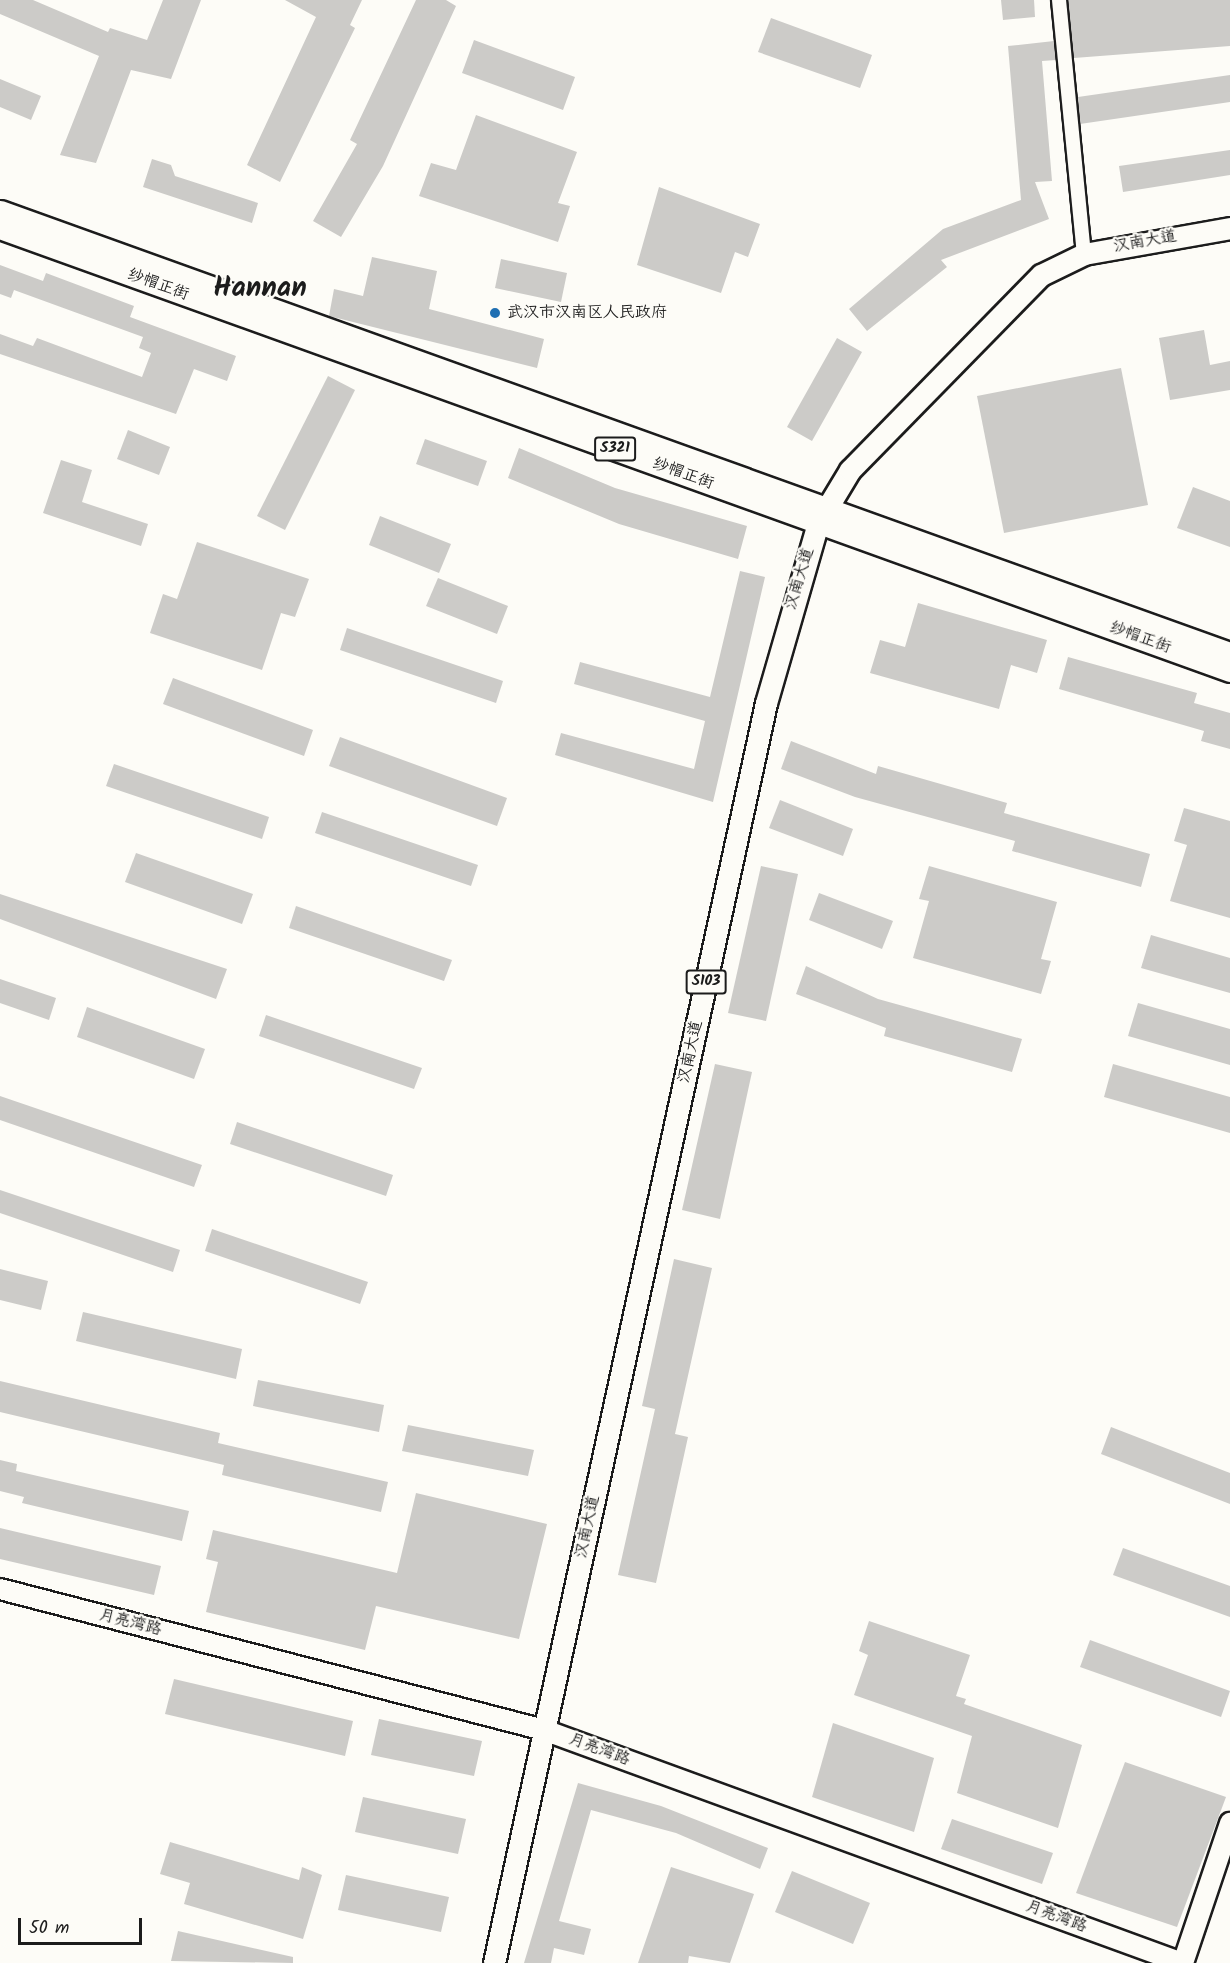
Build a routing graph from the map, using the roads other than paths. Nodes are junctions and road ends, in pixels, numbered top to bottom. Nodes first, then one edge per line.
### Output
1 (1059, 0) edge
2 (0, 211) edge
3 (0, 228) edge
4 (1230, 228) edge
5 (1084, 254) junction
6 (822, 515) junction
7 (1230, 653) edge
8 (1230, 670) edge
9 (0, 1589) edge
10 (544, 1730) junction
11 (1230, 1823) edge
12 (494, 1963) edge
13 (1182, 1963) edge

1 - 5 street
2 - 6 main road, 纱帽正街 / S321
3 - 6 main road, 纱帽正街 / S321
4 - 5 main road, 汉南大道 / S103
5 - 6 main road, 汉南大道 / S103
6 - 7 main road, 纱帽正街 / S321
6 - 8 main road, 纱帽正街 / S321
6 - 10 main road, 汉南大道 / S103
9 - 10 street, 月亮湾路
10 - 12 main road, 汉南大道 / S103
10 - 13 street, 月亮湾路
11 - 13 street

